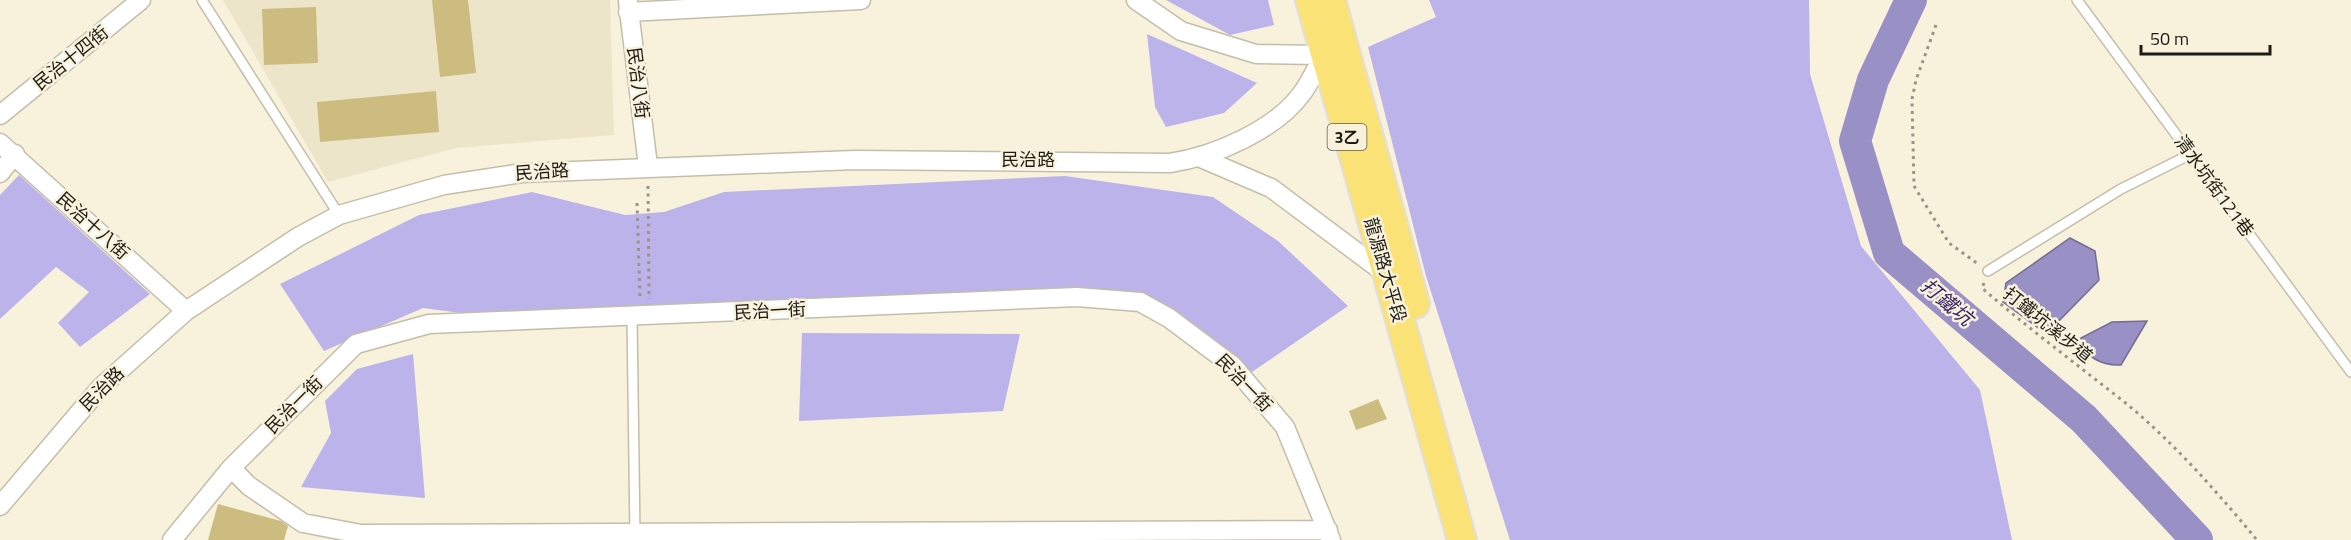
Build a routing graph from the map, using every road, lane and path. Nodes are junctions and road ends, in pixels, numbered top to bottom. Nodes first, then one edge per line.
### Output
1 (141, 0) edge
2 (202, 0) edge
3 (861, 0) edge
4 (1136, 0) edge
5 (1310, 0) edge
6 (1331, 0) edge
7 (2077, 0) edge
8 (628, 6) edge
9 (1936, 25) dead end
10 (1334, 52) junction
11 (0, 115) edge
12 (0, 143) edge
13 (15, 154) junction
14 (2191, 154) junction
15 (1201, 158) junction
16 (648, 166) junction
17 (0, 173) edge
18 (637, 203) dead end
19 (339, 215) junction
20 (1988, 271) junction
21 (1395, 272) junction
22 (649, 301) dead end
23 (636, 309) junction
24 (186, 311) junction
25 (2351, 372) edge
26 (231, 468) junction
27 (0, 506) edge
28 (1329, 535) edge
29 (635, 537) edge
30 (172, 540) edge
31 (1462, 540) edge
32 (1483, 540) edge
33 (2257, 540) edge

1 - 11 street, 民治十四街
2 - 19 lane
3 - 8 street
4 - 10 street
5 - 10 main road, 龍源路大平段 / 3乙
6 - 10 main road, 龍源路大平段 / 3乙
7 - 14 lane, 清水坑街121巷
8 - 16 street, 民治八街
9 - 20 path, 打鐵坑溪步道
10 - 15 street
10 - 21 main road, 龍源路大平段 / 3乙
12 - 13 street, 民治十八街
13 - 17 street
13 - 24 street, 民治十八街
14 - 20 lane
14 - 25 lane, 清水坑街121巷
15 - 16 street, 民治路
15 - 21 street
16 - 19 street, 民治路
16 - 22 path
18 - 23 path
19 - 24 street, 民治路
20 - 33 path, 打鐵坑溪步道
21 - 31 main road, 龍源路大平段 / 3乙
21 - 32 main road, 龍源路大平段 / 3乙
23 - 26 street, 民治一街
23 - 28 street, 民治一街
23 - 29 lane
24 - 27 street, 民治路
26 - 29 street
26 - 30 street, 民治一街
28 - 29 street

